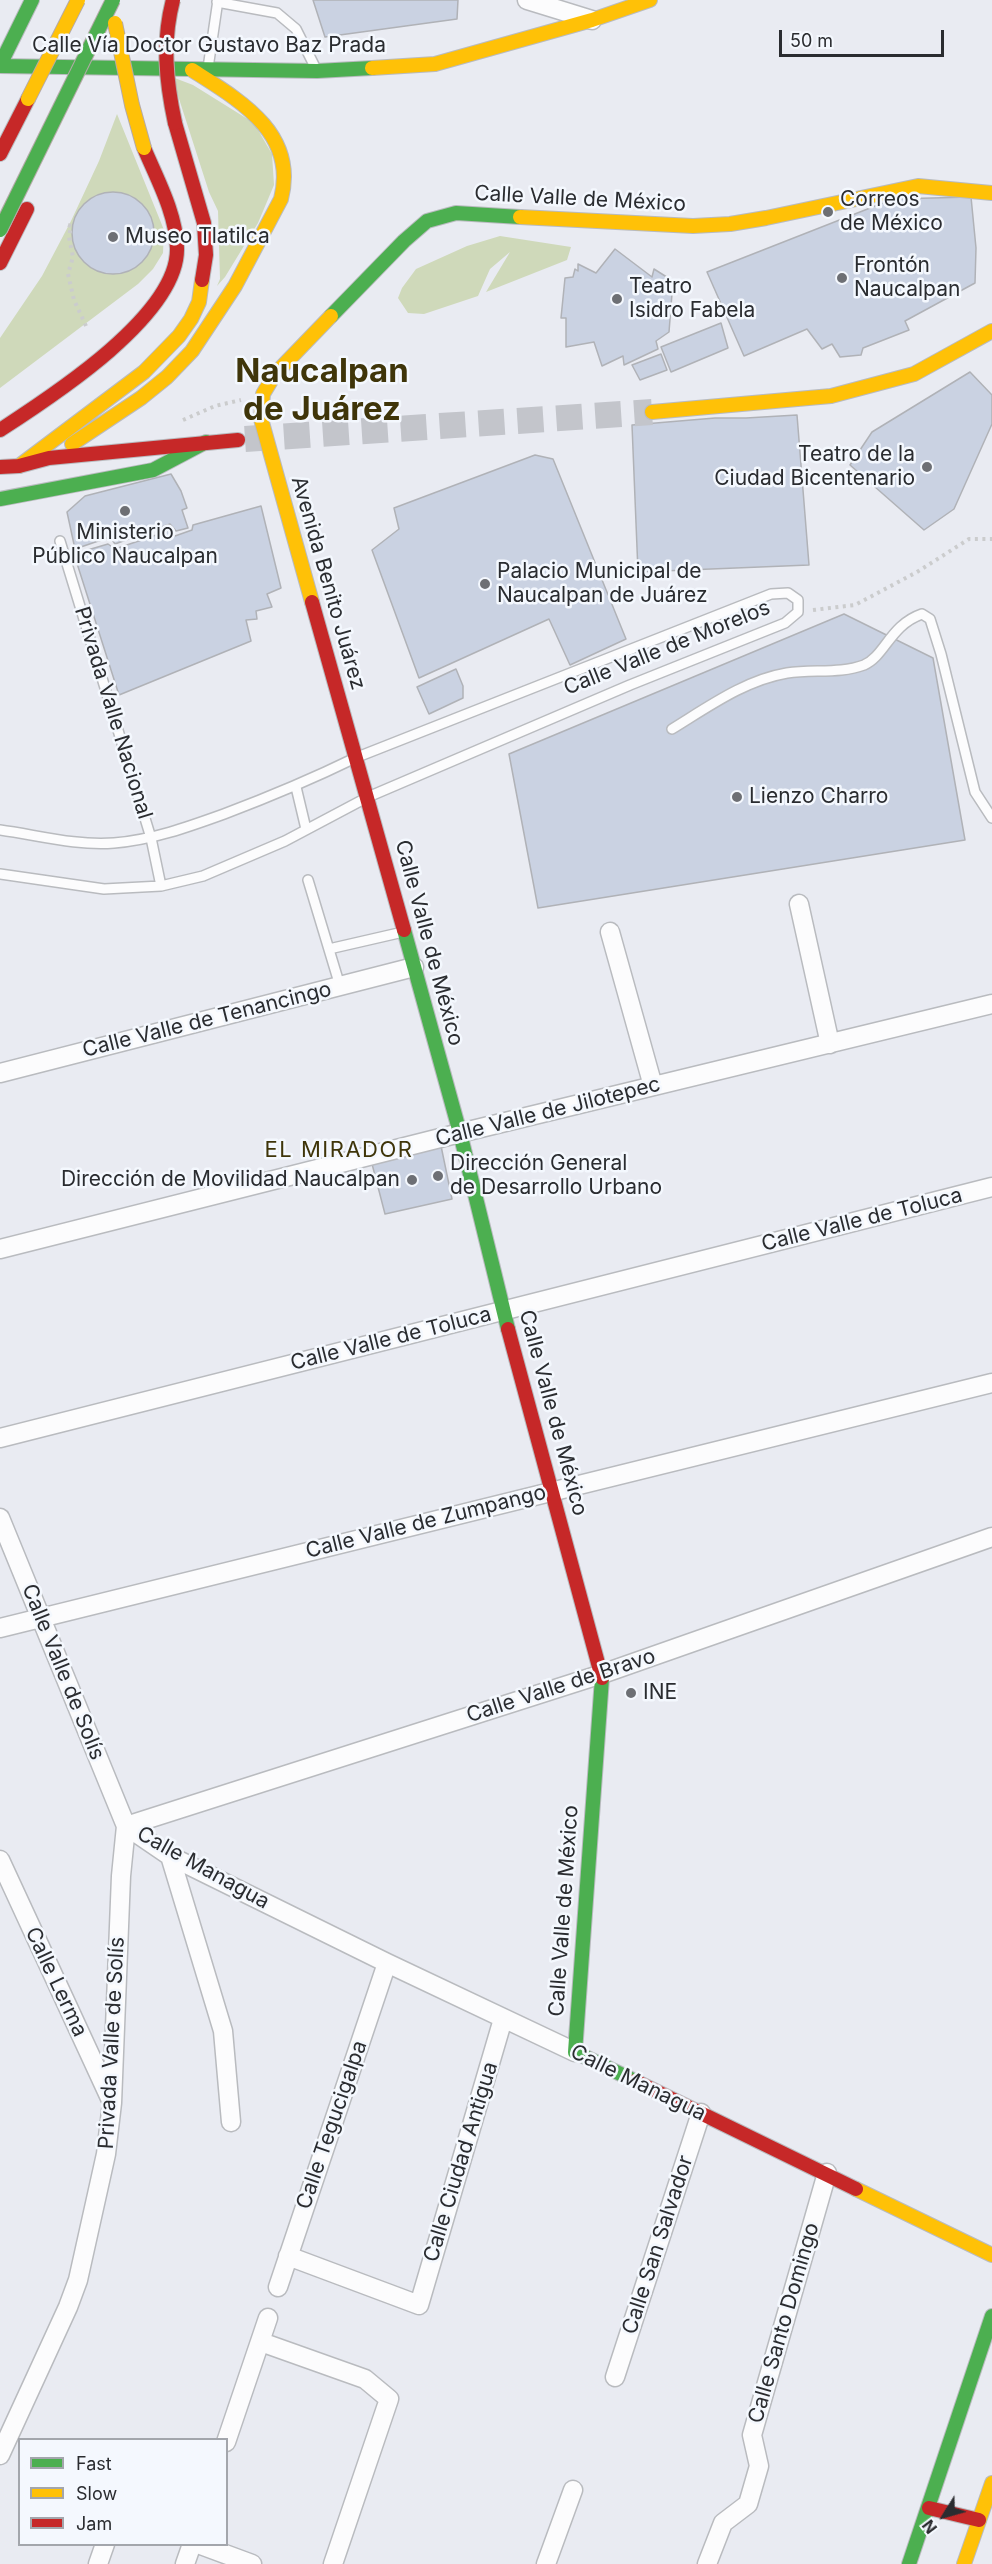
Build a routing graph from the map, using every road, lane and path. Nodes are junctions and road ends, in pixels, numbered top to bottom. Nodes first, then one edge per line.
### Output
1 (32, 0) edge
2 (78, 0) edge
3 (99, 0) edge
4 (114, 0) edge
5 (127, 0) edge
6 (174, 0) edge
7 (527, 0) edge
8 (650, 0) edge
9 (218, 1) edge
10 (614, 6) edge
11 (592, 20) junction
12 (116, 23) junction
13 (0, 65) edge
14 (192, 70) junction
15 (207, 70) junction
16 (317, 71) junction
17 (77, 105) dead end
18 (42, 113) dead end
19 (0, 154) edge
20 (992, 193) edge
21 (31, 200) dead end
22 (69, 225) dead end
23 (0, 230) edge
24 (0, 263) edge
25 (86, 326) dead end
26 (992, 331) edge
27 (263, 394) junction
28 (652, 412) tunnel mouth
29 (261, 419) joint
30 (172, 425) dead end
31 (0, 430) edge
32 (238, 440) tunnel mouth
33 (206, 442) junction
34 (49, 458) junction
35 (19, 466) junction
36 (0, 467) edge
37 (0, 499) edge
38 (992, 539) edge
39 (60, 541) dead end
40 (798, 612) junction
41 (672, 729) dead end
42 (355, 758) junction
43 (296, 787) junction
44 (368, 797) junction
45 (992, 818) edge
46 (0, 830) edge
47 (306, 830) junction
48 (151, 837) junction
49 (0, 874) edge
50 (308, 880) dead end
51 (160, 886) junction
52 (799, 904) dead end
53 (403, 932) junction
54 (610, 932) dead end
55 (329, 949) junction
56 (414, 967) junction
57 (340, 986) junction
58 (992, 1004) edge
59 (830, 1044) junction
60 (0, 1073) edge
61 (653, 1086) junction
62 (459, 1133) junction
63 (992, 1187) edge
64 (0, 1249) edge
65 (503, 1311) junction
66 (992, 1383) edge
67 (0, 1438) edge
68 (552, 1490) junction
69 (0, 1518) edge
70 (992, 1537) edge
71 (40, 1618) junction
72 (0, 1628) edge
73 (602, 1674) junction
74 (126, 1826) junction
75 (170, 1856) junction
76 (0, 1860) edge
77 (387, 1964) junction
78 (503, 2019) junction
79 (574, 2052) junction
80 (112, 2103) junction
81 (701, 2113) junction
82 (231, 2122) dead end
83 (827, 2173) junction
84 (992, 2255) edge
85 (288, 2256) junction
86 (278, 2287) dead end
87 (992, 2316) edge
88 (268, 2318) dead end
89 (261, 2342) junction
90 (615, 2378) dead end
91 (227, 2438) edge
92 (0, 2455) edge
93 (992, 2483) edge
94 (573, 2490) dead end
95 (929, 2508) junction
96 (979, 2520) junction
97 (104, 2546) edge
98 (191, 2546) edge
99 (203, 2546) edge
100 (98, 2564) edge
101 (185, 2564) edge
102 (252, 2564) edge
103 (333, 2564) edge
104 (546, 2564) edge
105 (707, 2564) edge
106 (909, 2564) edge
107 (964, 2564) edge

1 - 13 main road
2 - 19 main road, bridge
3 - 18 main road
4 - 23 main road, bridge
5 - 12 main road
6 - 35 main road, bridge
7 - 11 street
8 - 10 main road, Calle Vía Doctor Gustavo Baz Prada
9 - 15 lane
9 - 16 lane
10 - 11 main road, Calle Vía Doctor Gustavo Baz Prada
11 - 16 main road, Calle Vía Doctor Gustavo Baz Prada
12 - 17 main road
12 - 31 main road, bridge
13 - 14 main road, Calle Vía Doctor Gustavo Baz Prada
14 - 15 main road, Calle Vía Doctor Gustavo Baz Prada
14 - 34 main road
15 - 16 main road, Calle Vía Doctor Gustavo Baz Prada
20 - 27 main road, Calle Valle de México
21 - 24 main road
22 - 25 path
26 - 28 main road
27 - 29 main road, Calle Valle de México
27 - 30 path
29 - 42 main road, Avenida Benito Juárez
32 - 33 main road
33 - 34 main road
33 - 37 main road
34 - 35 main road
35 - 36 main road
38 - 40 path
39 - 48 lane, Privada Valle Nacional
40 - 42 lane, Calle Valle de Morelos
40 - 44 lane, Calle Valle de Morelos
41 - 45 lane
42 - 43 lane, Calle Valle de Morelos
42 - 44 main road, Avenida Benito Juárez
43 - 47 lane
43 - 48 lane, Calle Valle de Morelos
44 - 47 lane, Calle Valle de Morelos
44 - 53 main road, Calle Valle de México
46 - 48 lane, Calle Valle de Morelos
47 - 51 lane, Calle Valle de Morelos
48 - 51 lane, Privada Valle Nacional
49 - 51 lane, Calle Valle de Morelos
50 - 55 lane
52 - 59 street
53 - 55 lane
53 - 56 main road, Calle Valle de México
54 - 61 street
55 - 57 lane
56 - 57 street, Calle Valle de Tenancingo
56 - 62 main road, Calle Valle de México
57 - 60 street, Calle Valle de Tenancingo
58 - 59 street, Calle Valle de Jilotepec
59 - 61 street, Calle Valle de Jilotepec
61 - 62 street, Calle Valle de Jilotepec
62 - 64 street, Calle Valle de Jilotepec
62 - 65 main road, Calle Valle de México
63 - 65 street, Calle Valle de Toluca
65 - 67 street, Calle Valle de Toluca
65 - 68 main road, Calle Valle de México
66 - 68 street, Calle Valle de Zumpango
68 - 71 street, Calle Valle de Zumpango
68 - 73 main road, Calle Valle de México
69 - 71 street, Calle Valle de Solís
70 - 73 street, Calle Valle de Bravo
71 - 72 street, Calle Valle de Zumpango
71 - 74 street, Calle Valle de Solís
73 - 74 street, Calle Valle de Bravo
73 - 79 main road, Calle Valle de México
74 - 75 street, Calle Managua
74 - 80 street, Privada Valle de Solís
75 - 77 street, Calle Managua
75 - 82 street
76 - 80 street, Calle Lerma
77 - 78 street, Calle Managua
77 - 85 street, Calle Tegucigalpa
78 - 79 street, Calle Managua
78 - 85 street, Calle Ciudad Antigua
79 - 81 main road, Calle Managua
80 - 92 street, Privada Valle de Solís
81 - 83 main road, Calle Managua
81 - 90 street, Calle San Salvador
83 - 84 main road, Calle Managua
83 - 105 street, Calle Santo Domingo
85 - 86 street, Calle Tegucigalpa
87 - 95 main road
88 - 89 street
89 - 91 street
89 - 103 street
93 - 96 main road
94 - 104 street
95 - 96 main road
95 - 106 main road
96 - 107 main road
97 - 100 street
98 - 101 street
99 - 102 street

